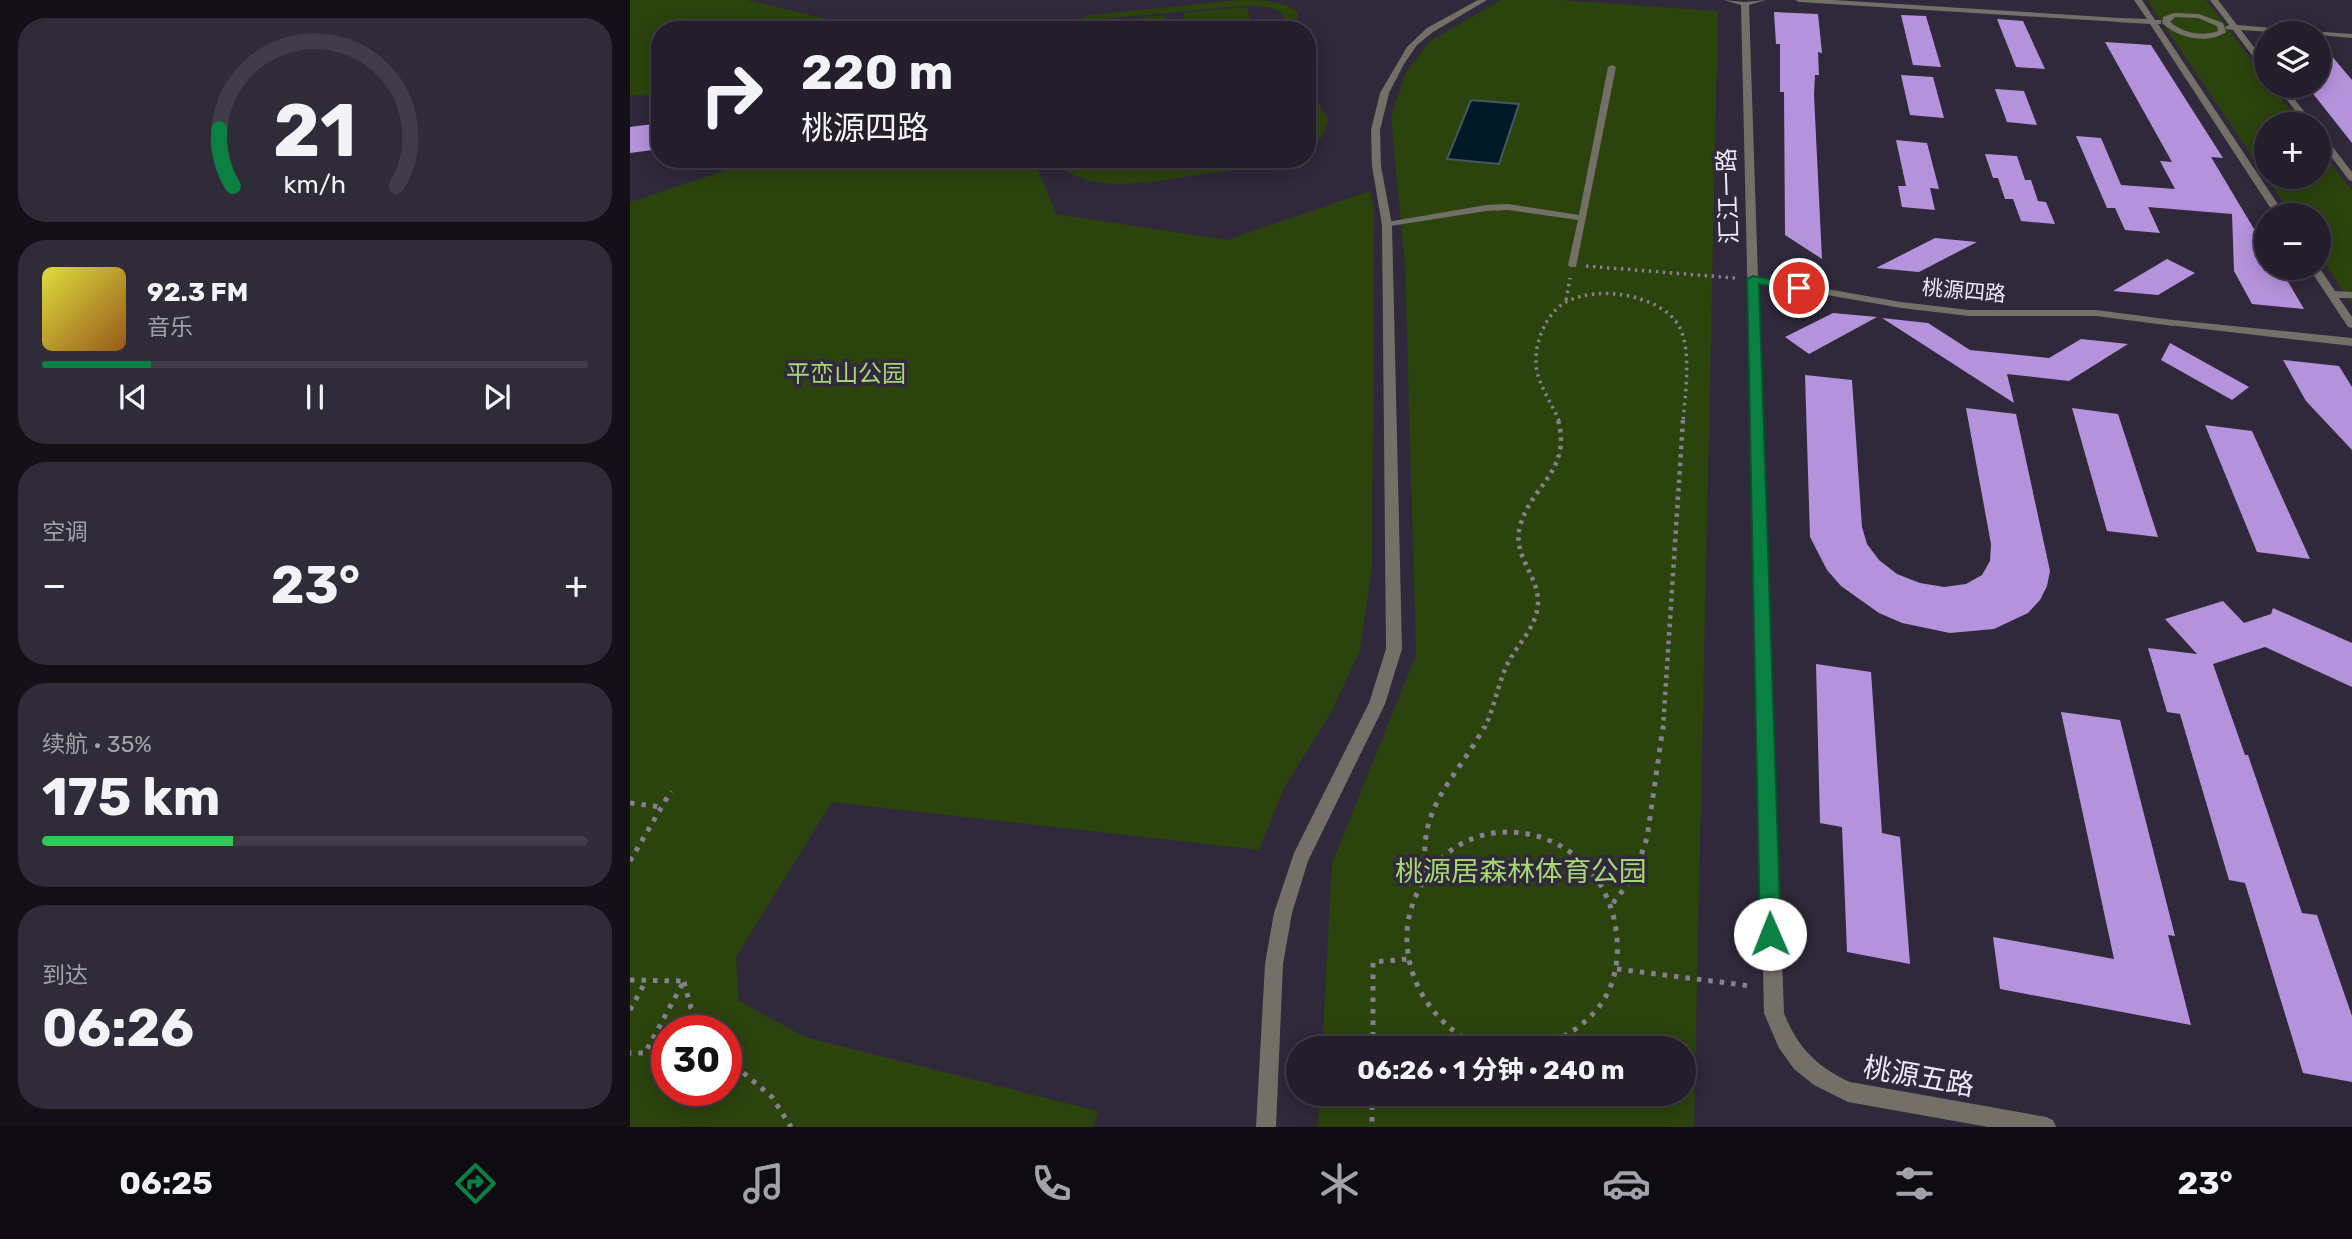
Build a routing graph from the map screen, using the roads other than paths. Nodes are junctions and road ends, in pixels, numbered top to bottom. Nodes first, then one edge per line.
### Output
1 (1483, 0) edge
2 (1727, 0) edge
3 (1762, 0) edge
4 (1799, 0) edge
5 (2138, 0) edge
6 (2214, 0) edge
7 (1745, 4) junction
8 (2153, 22) junction
9 (2166, 23) junction
10 (2221, 27) junction
11 (2235, 28) junction
12 (2254, 29) edge
13 (2331, 34) edge
14 (2352, 36) edge
15 (2254, 53) edge
16 (1612, 67) dead end
17 (2289, 98) edge
18 (2301, 112) edge
19 (2331, 151) edge
20 (2352, 178) edge
21 (2272, 203) edge
22 (1582, 218) junction
23 (1387, 225) junction
24 (1573, 265) road end
25 (1753, 279) junction
26 (2322, 280) edge
27 (2331, 294) junction
28 (2352, 295) edge
29 (2352, 325) edge
30 (2352, 342) edge
31 (1793, 1055) joint
32 (1266, 1127) edge
33 (2046, 1127) edge

1 - 23 street
2 - 7 street
3 - 7 street
4 - 8 street
5 - 8 street
6 - 11 street
7 - 25 street, 汇江一路
8 - 9 street
8 - 21 street
9 - 10 street
9 - 10 street
10 - 11 street
11 - 12 street
11 - 15 street
13 - 14 street
16 - 22 lane
17 - 18 street
19 - 20 street
22 - 23 lane
22 - 24 lane
23 - 32 street
25 - 30 street, 桃源四路
25 - 31 street, 汇江一路
26 - 27 street
27 - 28 street
27 - 29 street
31 - 33 street, 桃源五路

